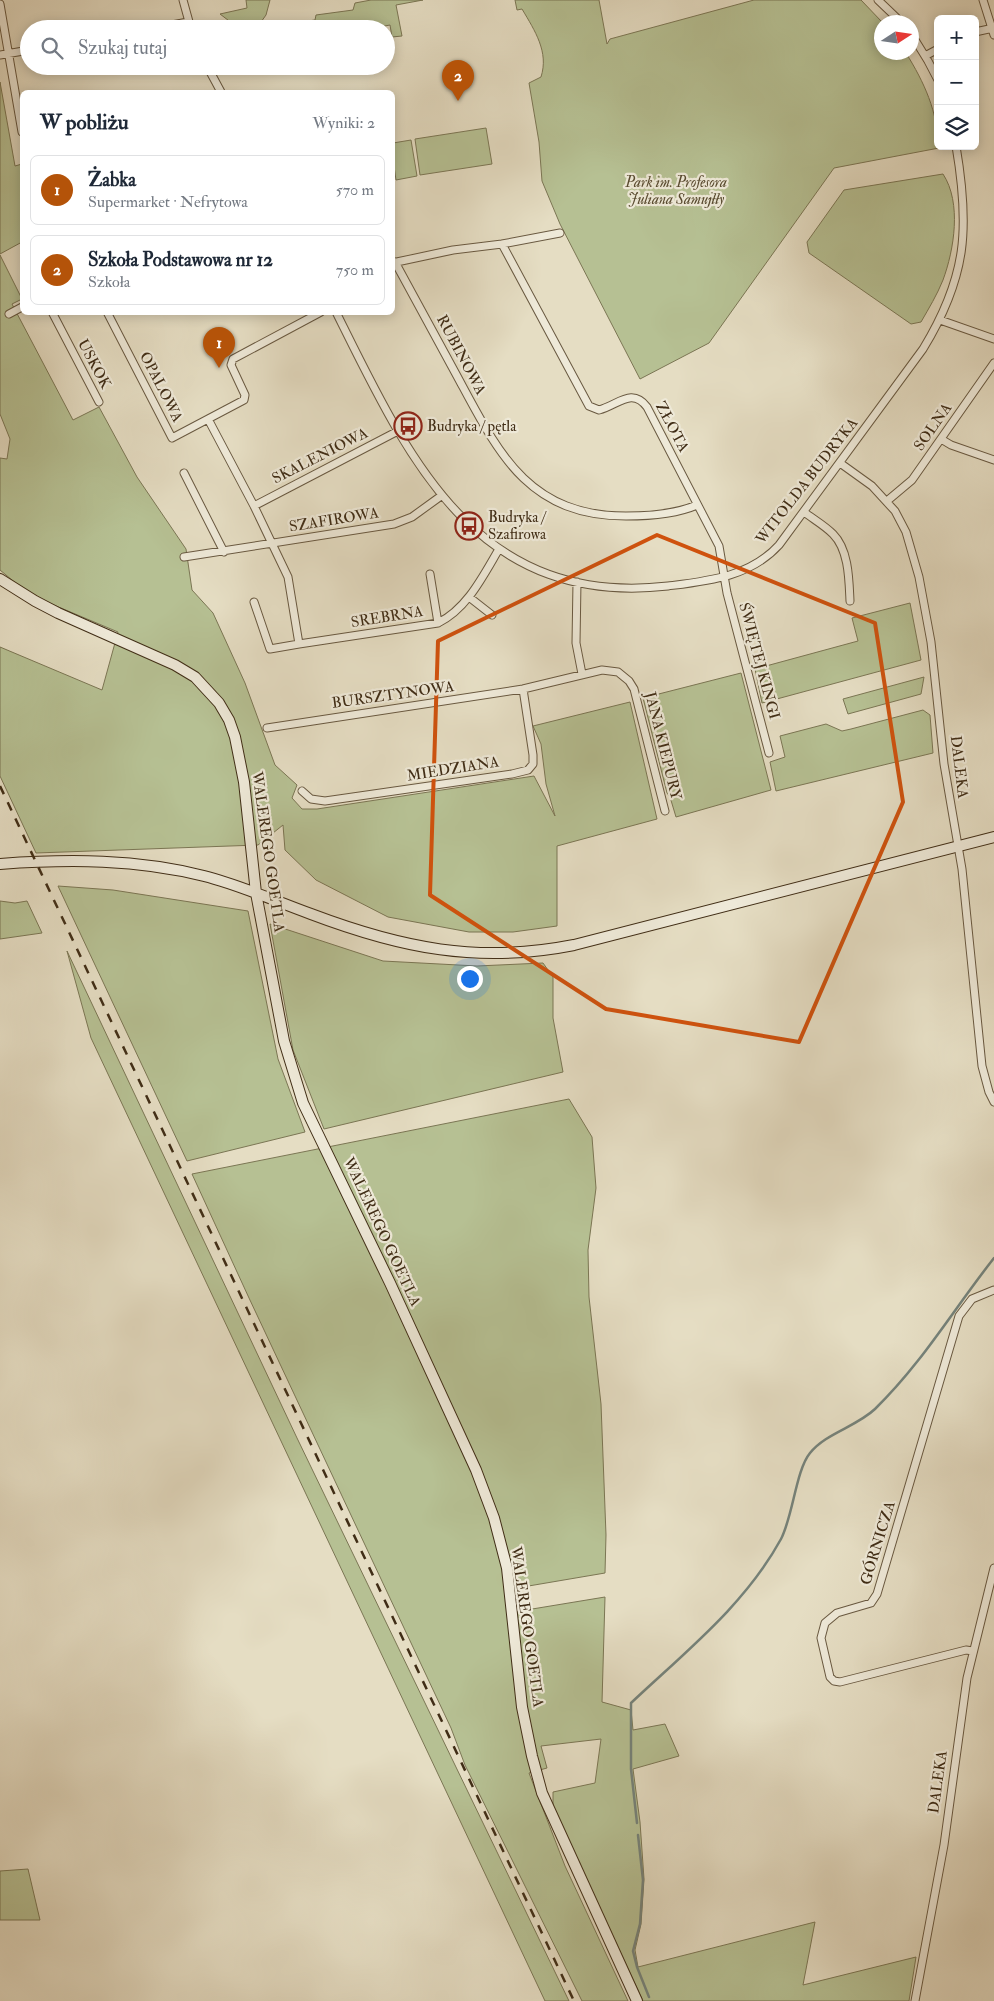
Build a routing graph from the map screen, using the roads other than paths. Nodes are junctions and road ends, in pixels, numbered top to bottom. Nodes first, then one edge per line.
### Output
1 (183, 0) edge
2 (878, 0) edge
3 (983, 0) edge
4 (0, 4) edge
5 (894, 15) edge
6 (188, 20) edge
7 (993, 30) edge
8 (979, 32) edge
9 (919, 47) edge
10 (934, 51) edge
11 (20, 52) edge
12 (8, 54) junction
13 (0, 55) edge
14 (925, 56) junction
15 (934, 73) edge
16 (212, 75) edge
17 (220, 90) edge
18 (20, 121) edge
19 (957, 150) edge
20 (560, 234) dead end
21 (502, 244) junction
22 (395, 262) edge
23 (395, 264) edge
24 (20, 307) edge
25 (9, 314) dead end
26 (54, 315) edge
27 (109, 315) edge
28 (315, 315) edge
29 (337, 315) edge
30 (940, 320) junction
31 (994, 339) edge
32 (994, 363) edge
33 (99, 402) dead end
34 (208, 419) junction
35 (398, 431) junction
36 (941, 439) junction
37 (994, 460) edge
38 (840, 462) junction
39 (184, 473) dead end
40 (441, 496) junction
41 (887, 501) junction
42 (697, 505) junction
43 (254, 506) junction
44 (804, 512) junction
45 (271, 544) junction
46 (499, 549) junction
47 (224, 552) junction
48 (184, 557) dead end
49 (430, 574) dead end
50 (725, 576) junction
51 (0, 578) edge
52 (578, 582) junction
53 (469, 597) junction
54 (850, 601) dead end
55 (254, 602) dead end
56 (492, 616) dead end
57 (438, 622) junction
58 (299, 644) junction
59 (582, 674) junction
60 (523, 690) junction
61 (267, 728) dead end
62 (769, 753) dead end
63 (302, 791) dead end
64 (665, 811) dead end
65 (994, 837) edge
66 (957, 846) junction
67 (0, 864) edge
68 (256, 893) junction
69 (994, 1102) edge
70 (994, 1290) edge
71 (994, 1568) edge
72 (973, 1651) junction
73 (637, 2001) edge
74 (916, 2001) edge

1 - 6 street
2 - 5 street
3 - 7 street
4 - 12 street
7 - 8 street
9 - 14 street
10 - 14 street
11 - 12 street
12 - 13 street
12 - 18 street
14 - 15 street
16 - 17 street
19 - 30 street, WITOLDA BUDRYKA
20 - 21 street
21 - 22 street
21 - 42 street, ZŁOTA
23 - 42 street, RUBINOWA
24 - 25 street
26 - 33 street, USKOK
27 - 34 street, OPALOWA
28 - 34 street
29 - 35 street, WITOLDA BUDRYKA
30 - 31 street
30 - 38 street, WITOLDA BUDRYKA
32 - 36 street, SOLNA
34 - 43 street
35 - 40 street, WITOLDA BUDRYKA
35 - 43 street, SKALENIOWA
36 - 37 street
36 - 41 street, SOLNA
38 - 41 street, DALEKA
38 - 44 street, WITOLDA BUDRYKA
39 - 47 street
40 - 45 street, SZAFIROWA
40 - 46 street, WITOLDA BUDRYKA
41 - 66 street, DALEKA
42 - 50 street, ZŁOTA
43 - 45 street
44 - 50 street, WITOLDA BUDRYKA
44 - 54 street
45 - 47 street, SZAFIROWA
45 - 58 street
46 - 52 street, WITOLDA BUDRYKA
46 - 53 street, SREBRNA
47 - 48 street, SZAFIROWA
49 - 57 street
50 - 52 street, WITOLDA BUDRYKA
50 - 62 street, ŚWIĘTEJ KINGI
51 - 68 street, WALEREGO GOETLA
52 - 59 street
53 - 56 street
53 - 57 street, SREBRNA
55 - 58 street, SREBRNA
57 - 58 street, SREBRNA
59 - 60 street, JANA KIEPURY
59 - 64 street, JANA KIEPURY
60 - 61 street, BURSZTYNOWA
60 - 63 street, MIEDZIANA
65 - 66 street
66 - 68 street
66 - 69 street, DALEKA
67 - 68 street
68 - 73 street, WALEREGO GOETLA
70 - 72 street, GÓRNICZA
71 - 72 street, DALEKA
72 - 74 street, DALEKA

